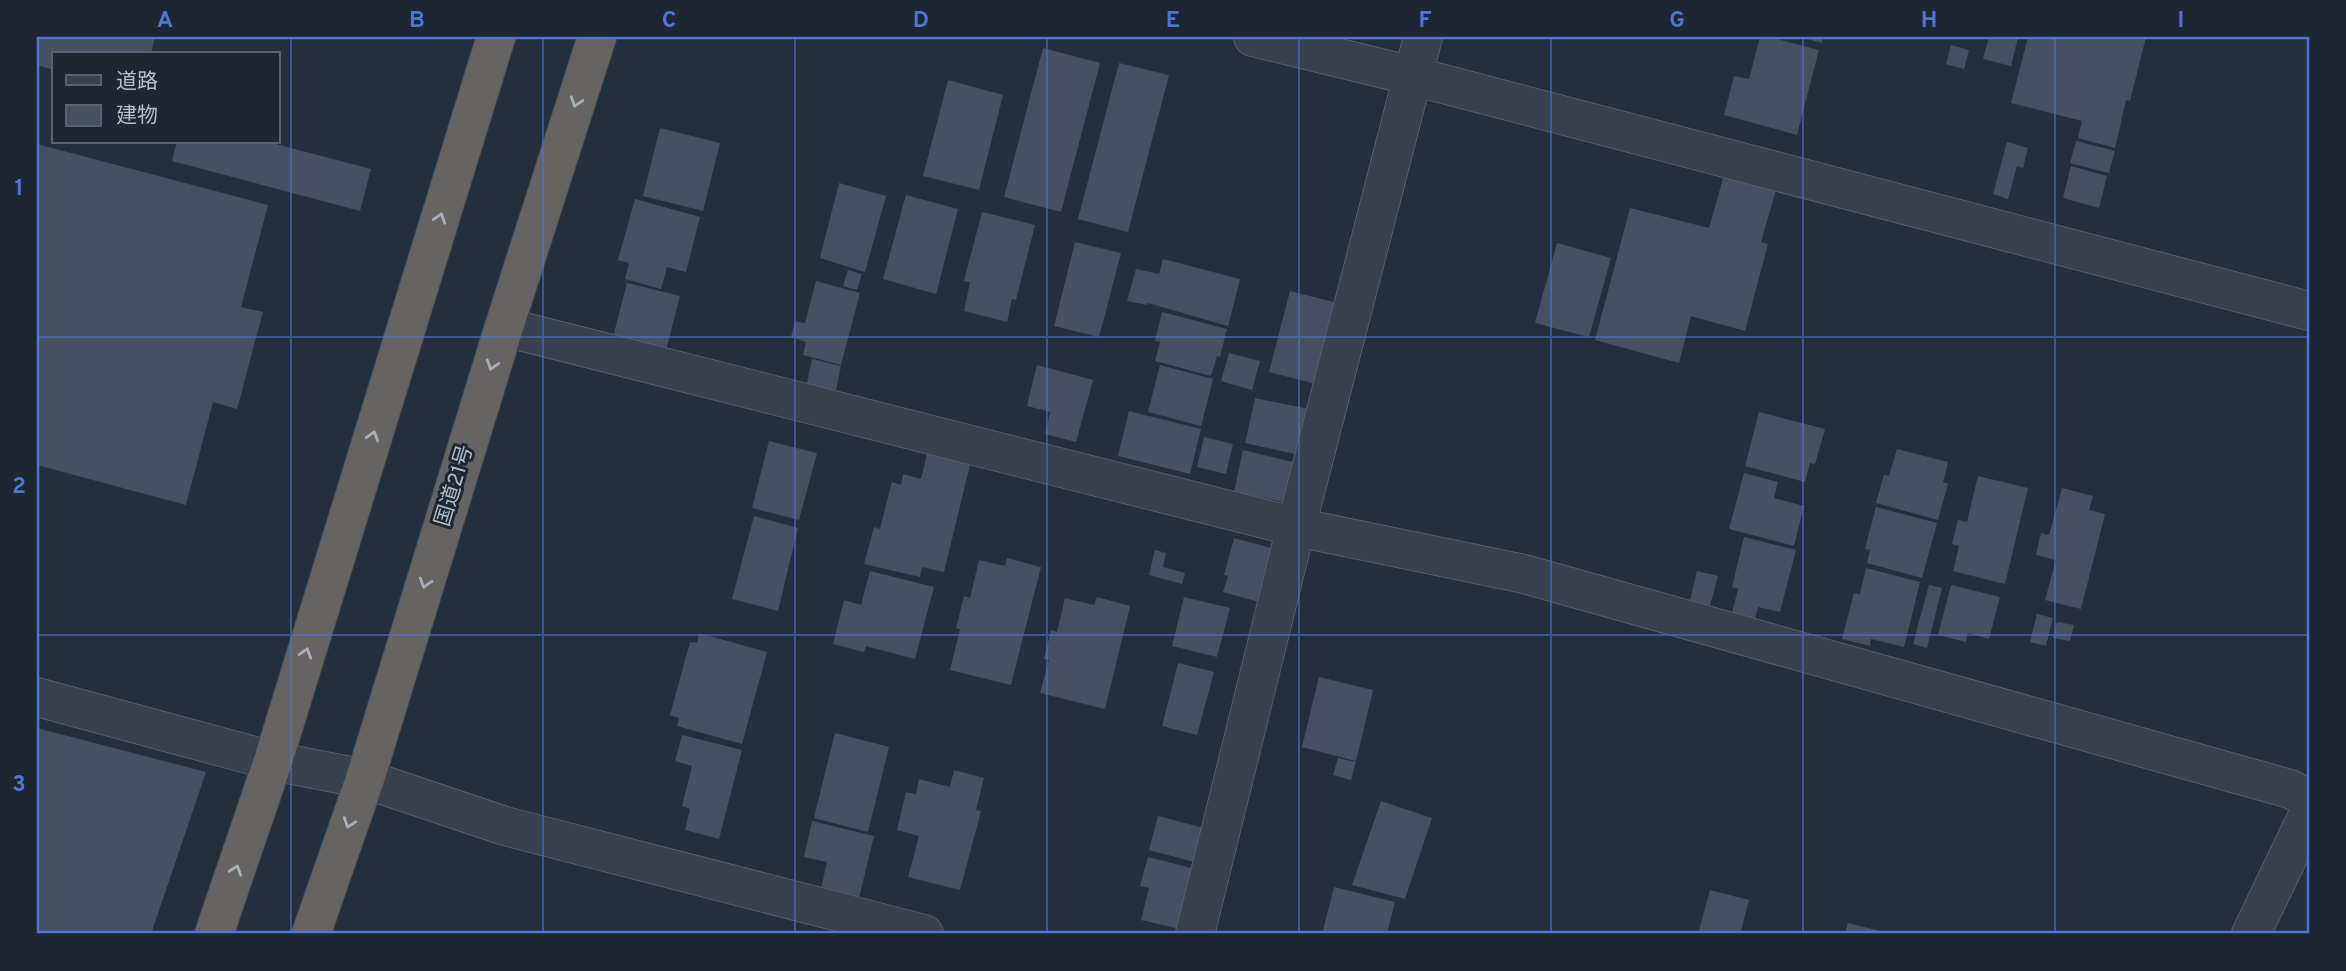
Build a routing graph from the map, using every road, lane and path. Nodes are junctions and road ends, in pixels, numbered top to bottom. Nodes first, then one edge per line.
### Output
1 (496, 37) edge
2 (597, 37) edge
3 (1253, 37) edge
4 (1423, 37) edge
5 (1413, 76) junction
6 (2309, 311) edge
7 (504, 327) junction
8 (1296, 527) junction
9 (37, 697) edge
10 (273, 761) junction
11 (365, 779) junction
12 (2309, 799) edge
13 (2309, 813) edge
14 (214, 934) edge
15 (311, 934) edge
16 (924, 934) edge
17 (1195, 934) edge
18 (2252, 934) edge

10 -> 1 highway
2 -> 7 highway, 国道21号
3 - 5 street
4 - 5 street
5 - 6 street
5 - 8 street
7 - 8 street
7 -> 11 highway, 国道21号
8 - 12 street
8 - 17 street
9 - 10 street
10 - 11 street
14 -> 10 highway
11 -> 15 highway, 国道21号
11 - 16 street
13 - 18 street

